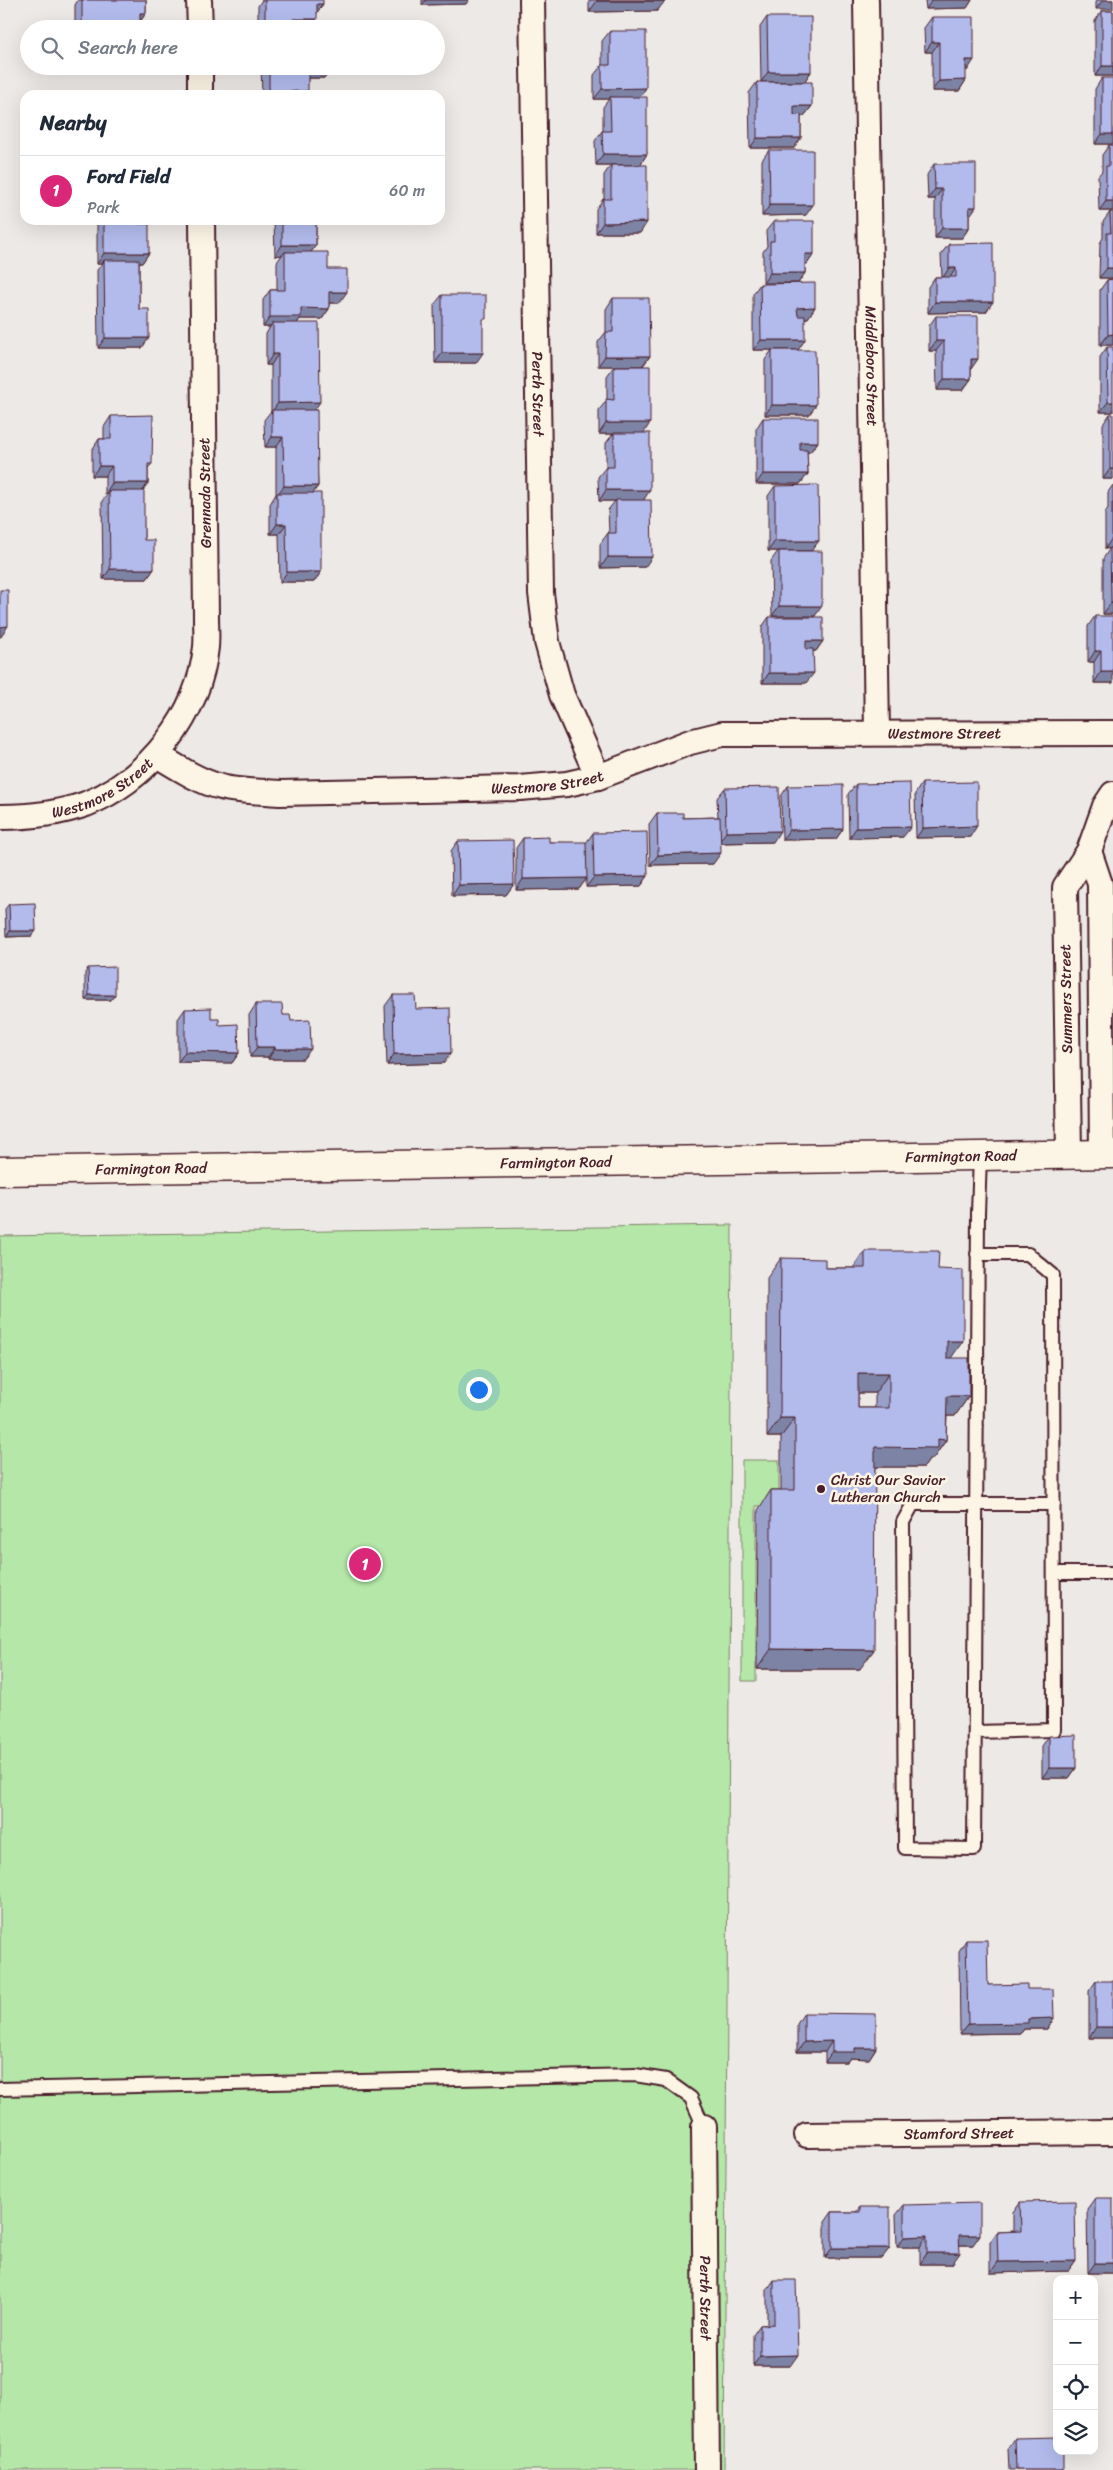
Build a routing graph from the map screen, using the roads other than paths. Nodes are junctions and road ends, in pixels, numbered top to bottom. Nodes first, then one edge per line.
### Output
1 (199, 0) edge
2 (532, 0) edge
3 (866, 0) edge
4 (200, 20) edge
5 (200, 75) edge
6 (200, 90) edge
7 (202, 225) edge
8 (877, 733) junction
9 (1113, 733) edge
10 (157, 755) junction
11 (598, 777) junction
12 (1113, 794) edge
13 (0, 817) edge
14 (1089, 851) junction
15 (1108, 1154) edge
16 (1069, 1155) junction
17 (980, 1156) junction
18 (0, 1172) edge
19 (977, 1254) junction
20 (976, 1502) junction
21 (1054, 1504) junction
22 (1054, 1573) junction
23 (1113, 1573) edge
24 (975, 1732) junction
25 (0, 2089) edge
26 (704, 2127) joint
27 (1113, 2132) edge
28 (807, 2135) dead end
29 (707, 2470) edge

1 - 4 street
2 - 11 street, Perth Street
3 - 8 street, Middleboro Street
5 - 6 street
7 - 10 street, Grennada Street
8 - 9 street, Westmore Street
8 - 11 street, Westmore Street
10 - 11 street, Westmore Street
10 - 13 street, Westmore Street
12 - 14 street, Summers Street
14 - 15 street
14 - 16 street, Summers Street
15 - 16 main road, Farmington Road
16 - 17 main road, Farmington Road
17 - 18 main road, Farmington Road
17 - 19 lane
19 - 20 lane
19 - 21 lane
20 - 21 lane
20 - 24 lane
20 - 24 lane
21 - 22 lane
22 - 23 lane
22 - 24 lane
25 - 26 lane
26 - 29 street, Perth Street
27 - 28 street, Stamford Street

